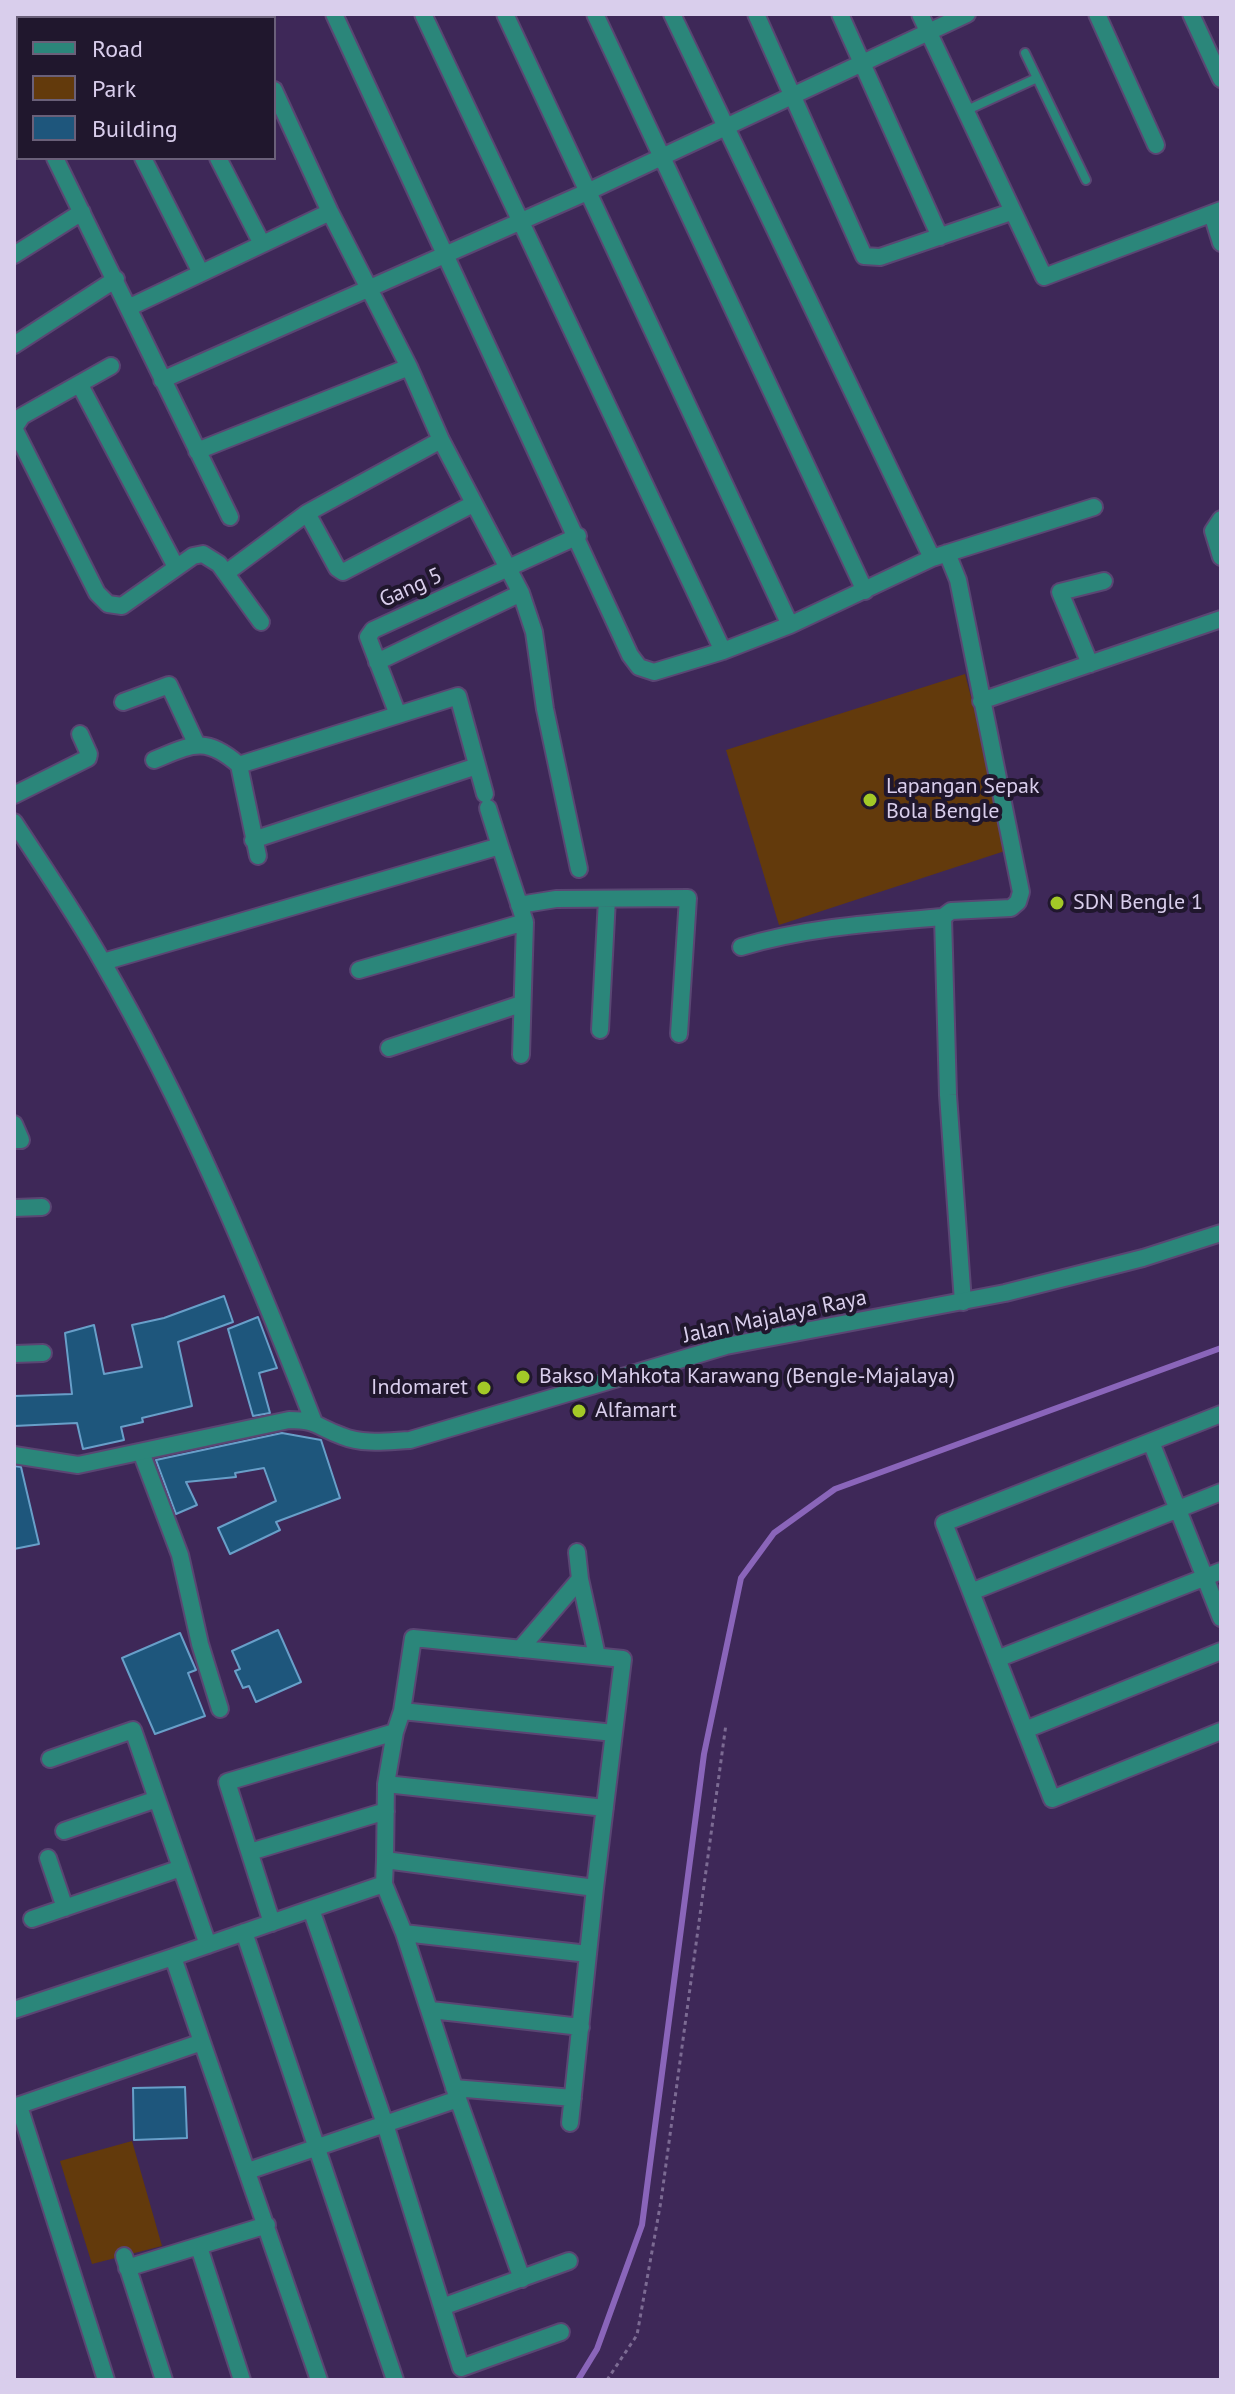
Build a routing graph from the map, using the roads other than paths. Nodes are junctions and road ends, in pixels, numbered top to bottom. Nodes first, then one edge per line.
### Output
1 (334, 14) edge
2 (423, 14) edge
3 (505, 14) edge
4 (595, 14) edge
5 (672, 14) edge
6 (756, 14) edge
7 (840, 14) edge
8 (920, 14) edge
9 (967, 14) edge
10 (1097, 14) edge
11 (1191, 14) edge
12 (928, 32) junction
13 (1025, 53) dead end
14 (863, 63) junction
15 (1037, 78) junction
16 (1221, 79) edge
17 (276, 94) edge
18 (793, 94) junction
19 (965, 112) junction
20 (724, 128) junction
21 (1156, 145) dead end
22 (661, 157) junction
23 (56, 160) edge
24 (144, 160) edge
25 (219, 160) edge
26 (1086, 180) dead end
27 (587, 192) junction
28 (82, 212) junction
29 (330, 212) junction
30 (1011, 212) junction
31 (1216, 212) edge
32 (518, 221) junction
33 (940, 237) junction
34 (261, 242) junction
35 (1221, 243) edge
36 (446, 253) junction
37 (14, 255) edge
38 (200, 271) junction
39 (116, 279) junction
40 (368, 286) junction
41 (130, 307) junction
42 (14, 345) edge
43 (111, 366) dead end
44 (409, 367) junction
45 (162, 380) junction
46 (80, 385) junction
47 (441, 440) junction
48 (197, 451) junction
49 (473, 504) junction
50 (1094, 507) dead end
51 (307, 513) junction
52 (230, 517) dead end
53 (1221, 519) edge
54 (578, 536) junction
55 (939, 555) junction
56 (1221, 557) edge
57 (176, 567) junction
58 (509, 569) junction
59 (226, 573) junction
60 (1104, 581) dead end
61 (865, 591) junction
62 (521, 593) junction
63 (1221, 619) edge
64 (261, 622) dead end
65 (790, 625) junction
66 (723, 651) junction
67 (377, 662) junction
68 (1090, 664) junction
69 (981, 701) junction
70 (123, 702) dead end
71 (398, 715) junction
72 (80, 734) dead end
73 (196, 743) junction
74 (154, 760) dead end
75 (239, 765) junction
76 (477, 766) junction
77 (14, 795) edge
78 (15, 824) edge
79 (500, 846) junction
80 (579, 869) dead end
81 (607, 899) junction
82 (519, 905) junction
83 (943, 917) junction
84 (525, 922) junction
85 (741, 947) dead end
86 (103, 962) junction
87 (359, 970) dead end
88 (521, 1004) junction
89 (600, 1030) dead end
90 (679, 1034) dead end
91 (389, 1048) dead end
92 (521, 1055) dead end
93 (14, 1124) edge
94 (14, 1140) edge
95 (42, 1207) dead end
96 (14, 1208) edge
97 (1221, 1233) edge
98 (963, 1302) junction
99 (43, 1353) dead end
100 (14, 1354) edge
101 (1221, 1414) edge
102 (313, 1420) junction
103 (1151, 1442) junction
104 (141, 1452) junction
105 (14, 1455) edge
106 (1221, 1492) edge
107 (1178, 1510) junction
108 (577, 1552) dead end
109 (1221, 1571) edge
110 (1205, 1577) junction
111 (580, 1579) junction
112 (971, 1592) junction
113 (1221, 1618) edge
114 (520, 1649) junction
115 (1221, 1651) edge
116 (597, 1656) junction
117 (997, 1659) junction
118 (220, 1709) dead end
119 (402, 1711) junction
120 (1025, 1730) junction
121 (1221, 1731) edge
122 (395, 1732) junction
123 (614, 1733) junction
124 (50, 1759) dead end
125 (386, 1784) junction
126 (157, 1799) junction
127 (605, 1808) junction
128 (386, 1811) junction
129 (64, 1831) dead end
130 (250, 1852) junction
131 (48, 1858) dead end
132 (385, 1860) junction
133 (181, 1868) junction
134 (384, 1884) junction
135 (595, 1888) junction
136 (65, 1908) junction
137 (311, 1909) junction
138 (32, 1919) dead end
139 (272, 1923) junction
140 (244, 1932) junction
141 (404, 1933) junction
142 (208, 1945) junction
143 (588, 1954) junction
144 (173, 1957) junction
145 (14, 2010) edge
146 (431, 2010) junction
147 (581, 2027) junction
148 (202, 2042) junction
149 (456, 2093) junction
150 (573, 2098) junction
151 (16, 2107) edge
152 (570, 2123) dead end
153 (385, 2124) junction
154 (318, 2147) junction
155 (248, 2171) junction
156 (267, 2225) junction
157 (199, 2247) junction
158 (569, 2261) dead end
159 (522, 2279) junction
160 (442, 2307) junction
161 (561, 2332) dead end
162 (106, 2380) edge
163 (164, 2380) edge
164 (242, 2380) edge
165 (319, 2380) edge
166 (395, 2380) edge

1 - 36 street
2 - 32 street
3 - 27 street
4 - 22 street
5 - 20 street
6 - 18 street
7 - 14 street
8 - 12 street
9 - 12 street
10 - 21 street
11 - 16 street
12 - 14 street
12 - 19 street
13 - 15 lane
14 - 18 street
14 - 33 street
15 - 19 lane
15 - 26 lane
17 - 29 street
18 - 20 street
18 - 33 street
19 - 30 street
20 - 22 street
20 - 55 street
22 - 27 street
22 - 61 street
23 - 28 street
24 - 38 street
25 - 34 street
27 - 32 street
27 - 65 street
28 - 37 street
28 - 39 street
29 - 34 street
29 - 40 street
30 - 31 street
30 - 33 street
31 - 35 street
32 - 36 street
32 - 66 street
34 - 38 street
36 - 40 street
36 - 54 street
38 - 41 street
39 - 41 street
39 - 42 street
40 - 44 street
40 - 45 street
41 - 45 street
43 - 46 street
44 - 47 street
44 - 48 street
45 - 48 street
46 - 57 street
46 - 57 street
47 - 49 street
47 - 51 street
48 - 52 street
49 - 51 street
49 - 58 street
50 - 55 street
51 - 59 street
53 - 56 street
54 - 58 street
54 - 66 street
55 - 61 street
55 - 69 street
57 - 59 street
58 - 62 street
58 - 67 street, Gang 5
59 - 64 street
60 - 68 street
61 - 65 street
62 - 67 street
62 - 80 street
63 - 68 street
65 - 66 street
67 - 71 street, Gang 5
68 - 69 street
69 - 83 street
70 - 73 street
71 - 75 street
71 - 76 street
72 - 77 street
73 - 74 street
73 - 75 street
75 - 76 street
76 - 79 street
78 - 86 street
79 - 82 street
79 - 86 street
81 - 82 street
81 - 89 street
81 - 90 street
82 - 84 street
83 - 85 street
83 - 98 street
84 - 87 street
84 - 88 street
86 - 102 street
88 - 91 street
88 - 92 street
93 - 94 street
95 - 96 street
97 - 98 street, Jalan Majalaya Raya
98 - 102 street, Jalan Majalaya Raya
99 - 100 street
101 - 103 street
102 - 104 street, Jalan Majalaya Raya
103 - 107 street
103 - 112 street
104 - 105 street, Jalan Majalaya Raya
104 - 118 street
106 - 107 street
107 - 110 street
107 - 112 street
108 - 111 street
109 - 110 street
110 - 113 street
110 - 117 street
111 - 114 street
111 - 116 street
112 - 117 street
114 - 116 street
114 - 119 street
115 - 120 street
116 - 123 street
117 - 120 street
119 - 122 street
119 - 123 street
120 - 121 street
122 - 125 street
122 - 130 street
123 - 127 street
124 - 126 street
125 - 127 street
125 - 128 street
126 - 129 street
126 - 133 street
127 - 135 street
128 - 130 street
128 - 132 street
130 - 139 street
131 - 136 street
132 - 134 street
132 - 135 street
133 - 136 street
133 - 142 street
134 - 137 street
134 - 141 street
135 - 143 street
136 - 138 street
137 - 139 street
137 - 153 street
139 - 140 street
140 - 142 street
140 - 154 street
141 - 143 street
141 - 146 street
142 - 144 street
143 - 147 street
144 - 145 street
144 - 148 street
146 - 147 street
146 - 149 street
147 - 150 street
148 - 151 street
148 - 155 street
149 - 150 street
149 - 153 street
149 - 159 street
150 - 152 street
151 - 162 street
153 - 154 street
153 - 160 street
154 - 155 street
154 - 166 street
155 - 156 street
156 - 157 street
156 - 165 street
157 - 163 street
157 - 164 street
158 - 159 street
159 - 160 street
160 - 161 street

